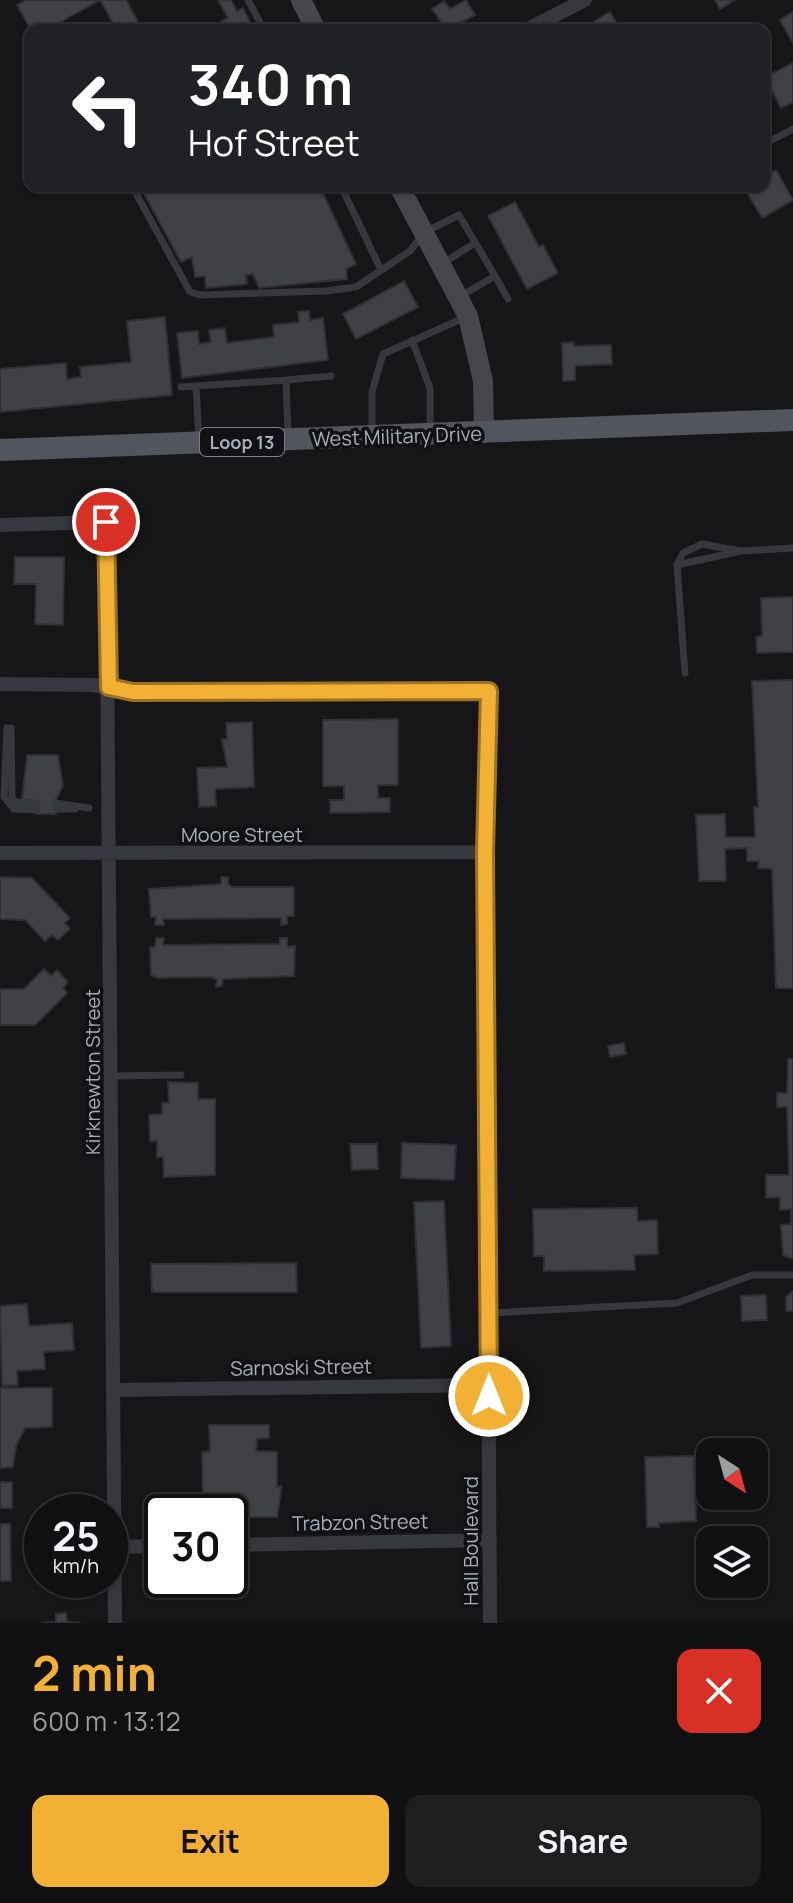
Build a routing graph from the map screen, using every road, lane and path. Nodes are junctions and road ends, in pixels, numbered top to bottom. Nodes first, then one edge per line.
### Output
1 (248, 0) edge
2 (301, 0) edge
3 (585, 0) edge
4 (261, 24) edge
5 (313, 24) edge
6 (538, 24) edge
7 (793, 129) edge
8 (770, 141) edge
9 (135, 192) edge
10 (344, 192) edge
11 (402, 192) edge
12 (425, 232) junction
13 (475, 243) junction
14 (442, 264) junction
15 (381, 270) junction
16 (495, 276) junction
17 (508, 299) dead end
18 (464, 307) junction
19 (412, 340) junction
20 (331, 376) dead end
21 (286, 380) junction
22 (196, 386) junction
23 (181, 387) dead end
24 (793, 420) edge
25 (484, 433) junction
26 (429, 435) junction
27 (373, 437) junction
28 (288, 440) junction
29 (199, 444) junction
30 (0, 450) edge
31 (0, 525) edge
32 (793, 548) edge
33 (741, 551) junction
34 (677, 565) junction
35 (685, 673) dead end
36 (0, 684) edge
37 (109, 687) junction
38 (9, 728) dead end
39 (37, 806) dead end
40 (55, 806) dead end
41 (89, 808) dead end
42 (485, 852) junction
43 (0, 853) edge
44 (112, 855) junction
45 (181, 1075) dead end
46 (113, 1076) junction
47 (793, 1275) edge
48 (489, 1313) junction
49 (489, 1385) junction
50 (114, 1390) junction
51 (115, 1494) edge
52 (490, 1540) junction
53 (248, 1545) edge
54 (115, 1598) edge
55 (115, 1623) edge
56 (490, 1623) edge

1 - 4 lane
2 - 5 street
3 - 6 street
7 - 8 lane
9 - 15 lane
10 - 15 lane
11 - 12 street
12 - 13 lane
12 - 14 street
12 - 15 lane
13 - 14 lane
13 - 16 lane
14 - 18 street
16 - 17 lane
16 - 18 lane
18 - 19 lane
18 - 25 street
19 - 26 lane
19 - 27 lane
20 - 21 lane
21 - 22 lane
21 - 28 lane
22 - 23 lane
22 - 29 lane
24 - 25 main road, West Military Drive / Loop 13
25 - 26 main road, West Military Drive / Loop 13
26 - 27 main road, West Military Drive / Loop 13
27 - 28 main road, West Military Drive / Loop 13
28 - 29 main road, West Military Drive / Loop 13
29 - 30 main road, West Military Drive / Loop 13
31 - 37 street, Kirknewton Street
32 - 33 lane
33 - 34 lane
33 - 34 lane
34 - 35 lane
36 - 37 street
37 - 42 street, Hall Boulevard
37 - 44 street, Kirknewton Street
38 - 39 lane
40 - 41 lane
42 - 44 street, Moore Street
42 - 48 street, Hall Boulevard
43 - 44 street, Moore Street
44 - 46 street, Kirknewton Street
45 - 46 lane
46 - 50 street, Kirknewton Street
47 - 48 lane
48 - 49 street, Hall Boulevard
49 - 50 street, Sarnoski Street
49 - 52 street, Hall Boulevard
50 - 51 street, Kirknewton Street
52 - 53 street, Trabzon Street
52 - 56 street, Hall Boulevard
54 - 55 street, Kirknewton Street

